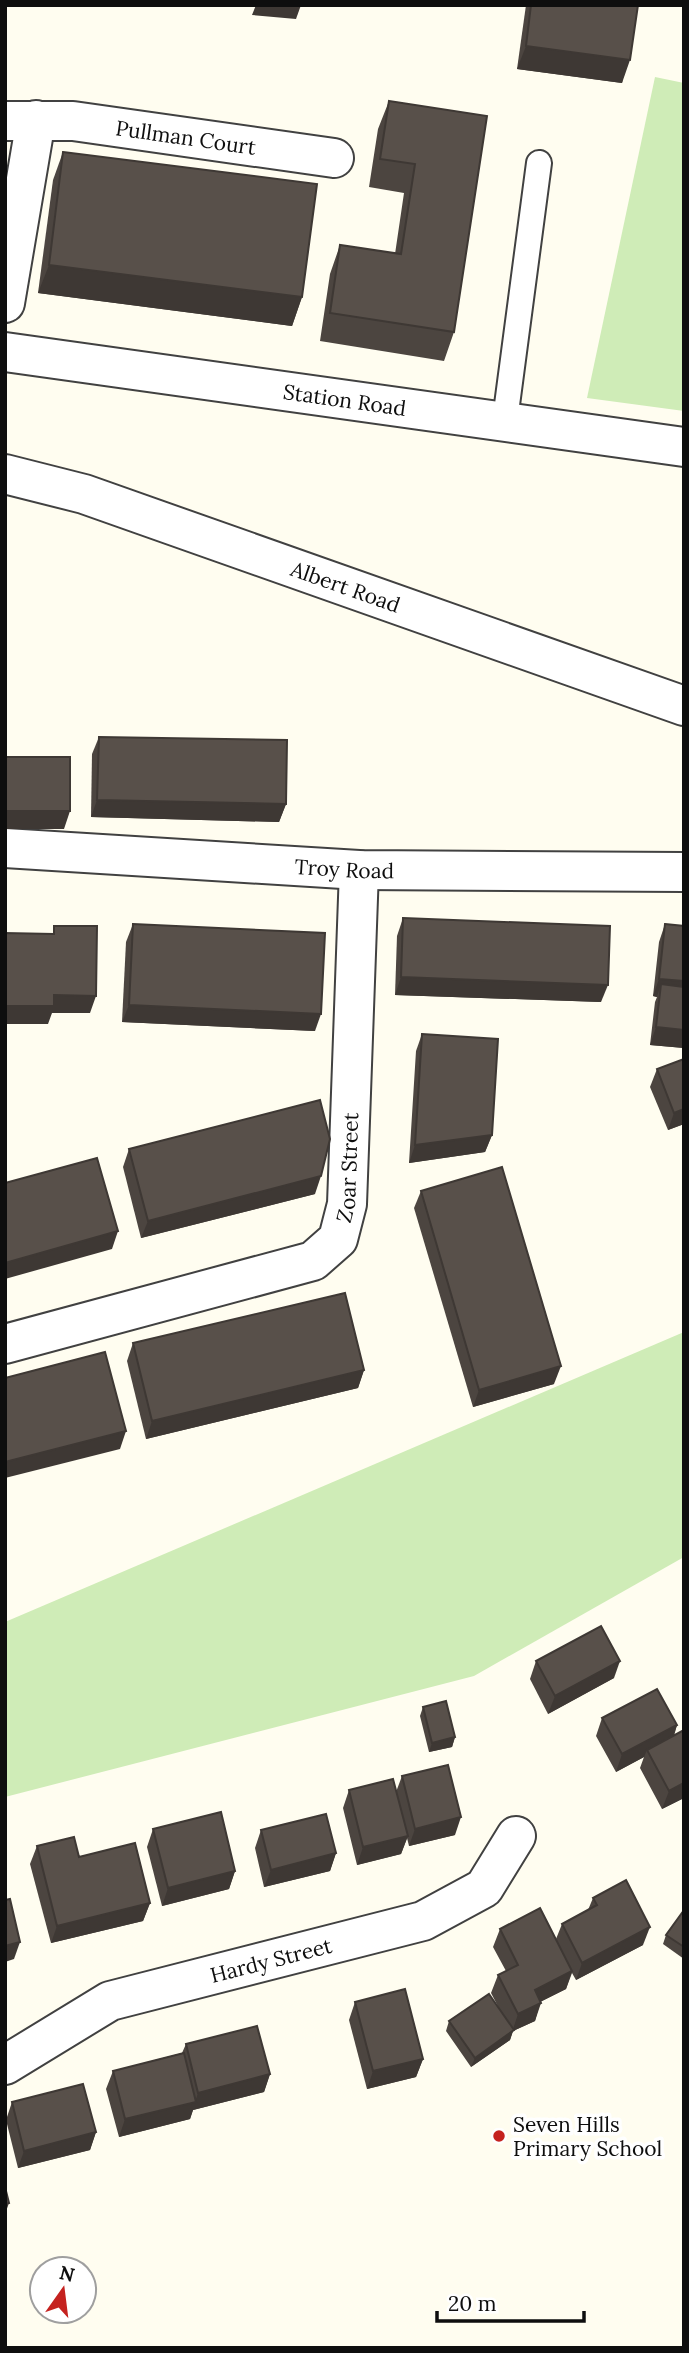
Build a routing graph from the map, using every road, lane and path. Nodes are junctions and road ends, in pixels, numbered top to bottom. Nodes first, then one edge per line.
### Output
1 (20, 120) edge
2 (334, 158) dead end
3 (540, 163) dead end
4 (5, 303) edge
5 (5, 352) edge
6 (505, 420) junction
7 (684, 447) edge
8 (5, 474) edge
9 (684, 706) edge
10 (5, 848) edge
11 (359, 870) junction
12 (684, 872) edge
13 (5, 1344) edge
14 (516, 1836) dead end
15 (5, 2065) edge

1 - 2 street, Pullman Court
1 - 4 street, Pullman Court
3 - 6 lane
5 - 6 street, Station Road
6 - 7 street, Station Road
8 - 9 street, Albert Road
10 - 11 street, Troy Road
11 - 12 street, Troy Road
11 - 13 street, Zoar Street
14 - 15 street, Hardy Street

